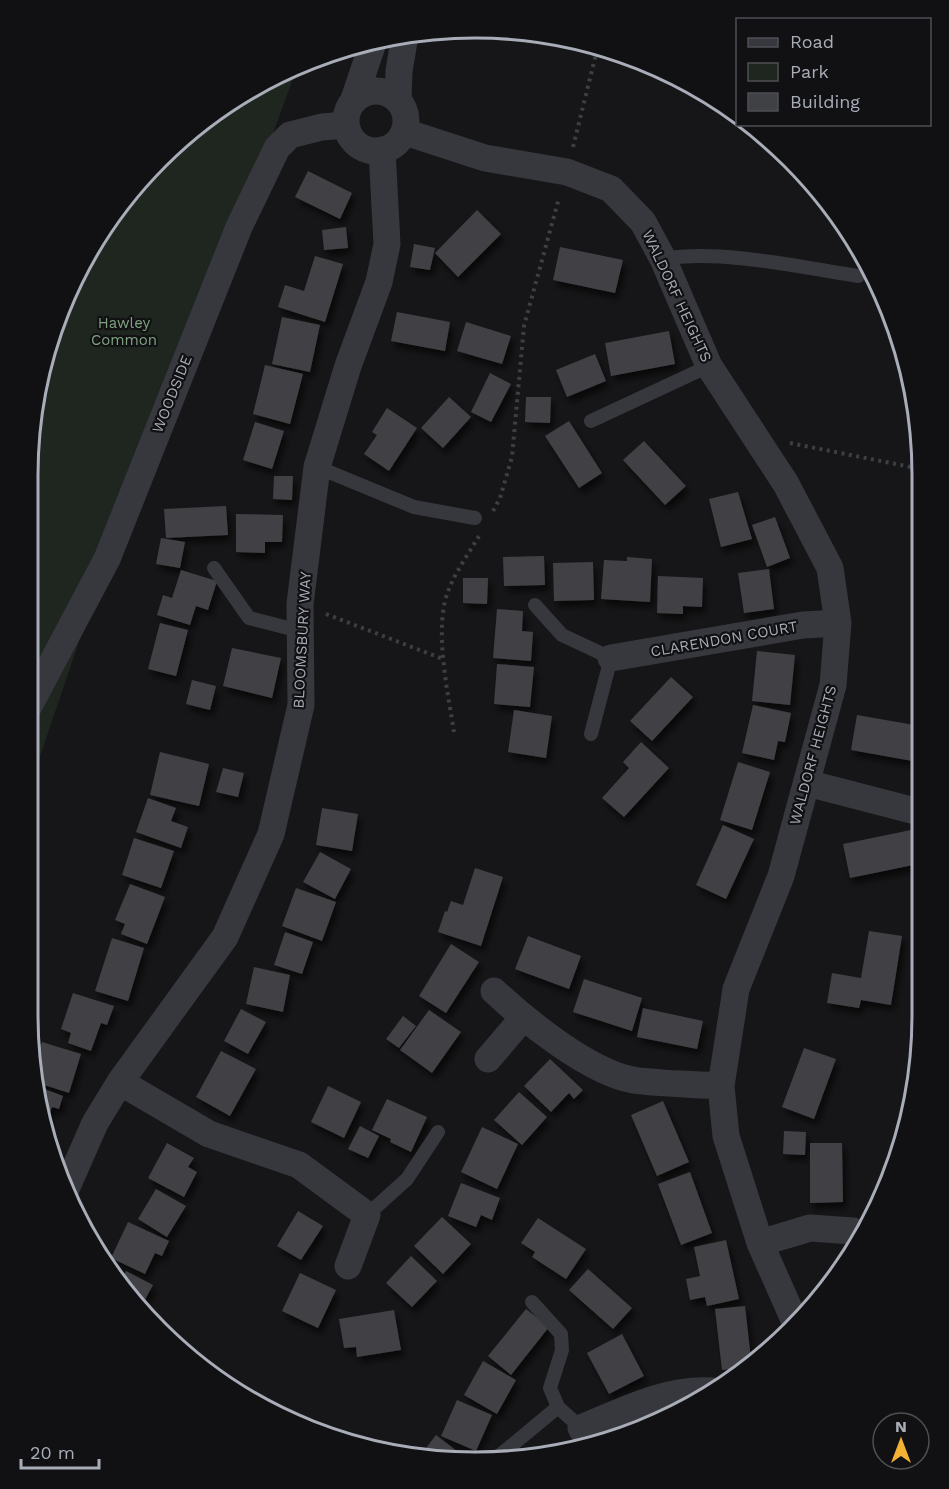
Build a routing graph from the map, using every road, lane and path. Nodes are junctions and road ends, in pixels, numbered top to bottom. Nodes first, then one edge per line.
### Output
1 (404, 43) edge
2 (371, 50) edge
3 (596, 55) edge
4 (398, 100) junction
5 (350, 113) junction
6 (405, 132) junction
7 (382, 150) junction
8 (567, 172) junction
9 (663, 259) junction
10 (858, 276) dead end
11 (709, 366) junction
12 (591, 421) dead end
13 (754, 436) junction
14 (317, 467) junction
15 (912, 467) edge
16 (482, 522) junction
17 (214, 568) dead end
18 (300, 604) junction
19 (535, 604) dead end
20 (838, 623) junction
21 (300, 631) junction
22 (610, 658) junction
23 (443, 659) junction
24 (38, 689) edge
25 (454, 732) dead end
26 (591, 734) dead end
27 (807, 783) junction
28 (912, 810) edge
29 (494, 991) dead end
30 (523, 1018) junction
31 (488, 1059) dead end
32 (120, 1082) junction
33 (721, 1086) junction
34 (438, 1132) dead end
35 (70, 1180) edge
36 (368, 1215) junction
37 (854, 1232) edge
38 (760, 1243) junction
39 (348, 1266) dead end
40 (532, 1302) dead end
41 (792, 1315) edge
42 (697, 1390) edge
43 (558, 1407) junction
44 (587, 1437) edge
45 (505, 1451) edge

1 - 4 street
2 - 5 street
3 - 8 path
4 - 5 street, WOODSIDE
4 - 6 street
5 - 7 street
5 - 24 street, WOODSIDE
6 - 7 street
6 - 8 street, WALDORF HEIGHTS
7 - 14 street, BLOOMSBURY WAY
8 - 9 street, WALDORF HEIGHTS
8 - 16 path
9 - 10 lane
9 - 11 street, WALDORF HEIGHTS
11 - 12 lane
11 - 13 street, WALDORF HEIGHTS
13 - 15 path
13 - 20 street, WALDORF HEIGHTS
14 - 16 lane
14 - 18 street, BLOOMSBURY WAY
16 - 23 path
17 - 21 lane
18 - 21 street, BLOOMSBURY WAY
18 - 23 path
19 - 22 lane
20 - 22 street, CLARENDON COURT
20 - 27 street, WALDORF HEIGHTS
21 - 32 street, BLOOMSBURY WAY
22 - 26 lane
23 - 25 path
27 - 28 street
27 - 33 street, WALDORF HEIGHTS
29 - 30 street
30 - 31 street
30 - 33 street
32 - 35 street, BLOOMSBURY WAY
32 - 36 street
33 - 38 street, WALDORF HEIGHTS
34 - 36 lane
36 - 39 street
37 - 38 street
38 - 41 street, WALDORF HEIGHTS
40 - 43 lane
42 - 44 street
43 - 44 lane
43 - 45 lane

